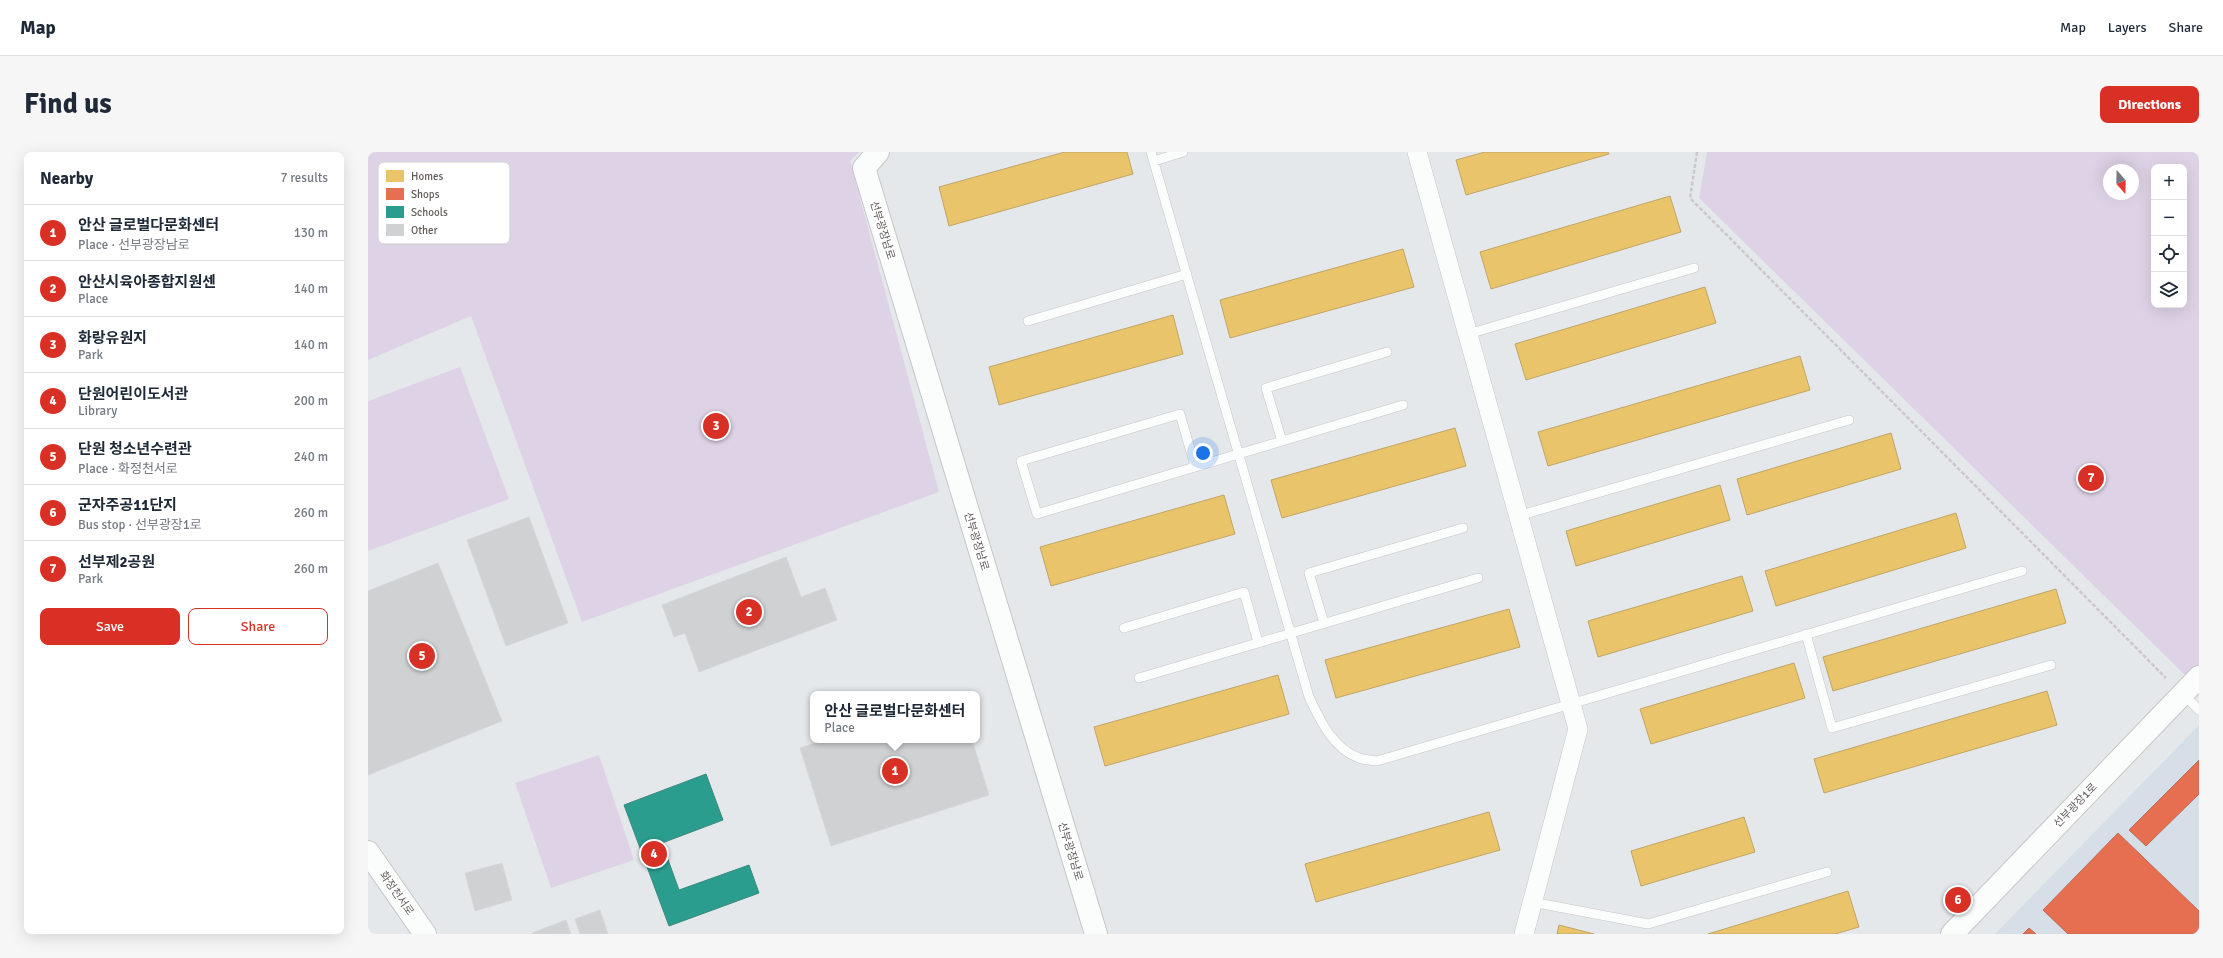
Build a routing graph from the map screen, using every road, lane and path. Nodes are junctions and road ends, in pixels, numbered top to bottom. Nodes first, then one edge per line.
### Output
1 (878, 152) edge
2 (1183, 152) edge
3 (1417, 152) edge
4 (1698, 152) edge
5 (1153, 156) edge
6 (1694, 268) dead end
7 (1187, 274) junction
8 (1028, 321) dead end
9 (1468, 334) junction
10 (1387, 352) dead end
11 (1403, 405) dead end
12 (1849, 420) dead end
13 (1282, 441) junction
14 (1238, 453) junction
15 (1195, 466) junction
16 (1518, 516) junction
17 (1463, 528) dead end
18 (2022, 570) dead end
19 (1478, 578) dead end
20 (1324, 623) junction
21 (1124, 628) dead end
22 (1290, 633) junction
23 (1806, 634) junction
24 (1258, 642) junction
25 (2051, 665) dead end
26 (2199, 677) edge
27 (1139, 678) dead end
28 (2182, 694) junction
29 (1570, 704) junction
30 (2199, 710) edge
31 (368, 852) edge
32 (1827, 872) dead end
33 (1532, 902) junction
34 (425, 934) edge
35 (1096, 934) edge
36 (1524, 934) edge
37 (1952, 934) edge

1 - 35 street, 선부광장남로
2 - 5 lane
3 - 9 street
4 - 28 path
5 - 7 lane
6 - 9 lane
7 - 8 lane
7 - 14 lane
9 - 16 street
10 - 13 lane
11 - 13 lane
12 - 16 lane
13 - 14 lane
14 - 15 lane
14 - 22 lane
15 - 15 lane
16 - 29 street
17 - 20 lane
18 - 23 lane
19 - 20 lane
20 - 22 lane
21 - 24 lane
22 - 24 lane
22 - 29 lane
23 - 25 lane
23 - 29 lane
24 - 27 lane
26 - 28 street, 선부광장1로
28 - 30 lane
28 - 37 street, 선부광장1로
29 - 33 street
31 - 34 street, 화정천서로
32 - 33 lane
33 - 36 street

